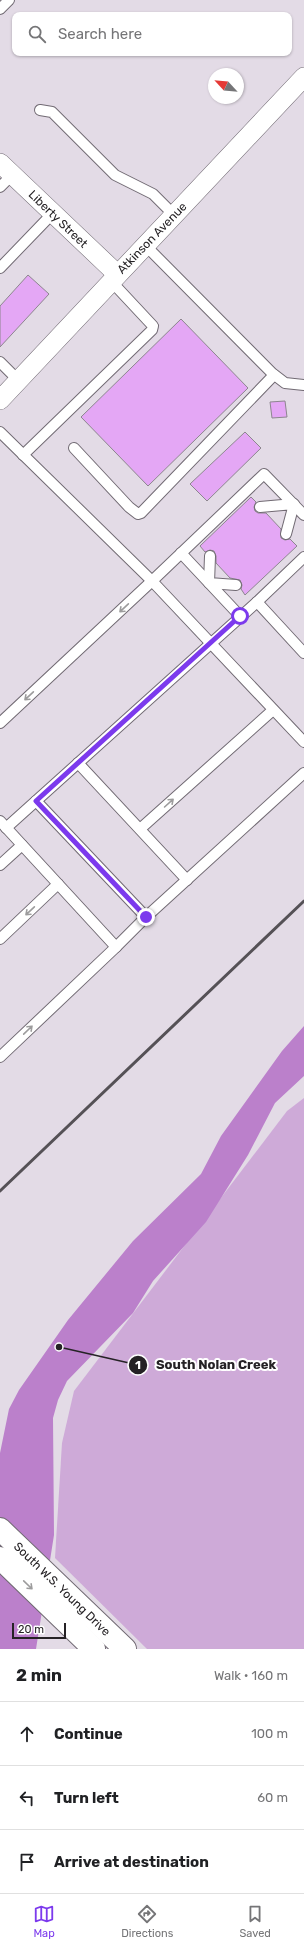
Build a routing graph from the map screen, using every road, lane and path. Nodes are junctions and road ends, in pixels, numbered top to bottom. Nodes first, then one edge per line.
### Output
1 (9, 0) edge
2 (0, 9) edge
3 (304, 77) edge
4 (40, 110) dead end
5 (4, 175) edge
6 (53, 214) junction
7 (174, 215) junction
8 (145, 245) junction
9 (0, 268) edge
10 (114, 278) junction
11 (0, 362) edge
12 (274, 375) junction
13 (18, 380) junction
14 (304, 385) edge
15 (0, 400) edge
16 (0, 432) edge
17 (74, 448) dead end
18 (23, 455) junction
19 (294, 504) junction
20 (260, 508) dead end
21 (304, 515) edge
22 (286, 534) dead end
23 (181, 553) junction
24 (210, 556) dead end
25 (304, 557) edge
26 (152, 581) junction
27 (209, 583) junction
28 (236, 585) dead end
29 (257, 602) junction
30 (240, 616) junction
31 (209, 644) junction
32 (304, 653) edge
33 (273, 710) junction
34 (0, 723) edge
35 (304, 742) edge
36 (78, 763) junction
37 (304, 773) edge
38 (36, 801) junction
39 (3, 824) edge
40 (140, 829) junction
41 (22, 845) junction
42 (0, 865) edge
43 (187, 880) junction
44 (58, 884) junction
45 (146, 917) junction
46 (0, 939) edge
47 (116, 947) junction
48 (0, 1057) edge
49 (0, 1528) edge
50 (0, 1558) edge
51 (94, 1649) edge
52 (125, 1649) edge

1 - 2 lane
3 - 7 street, Atkinson Avenue
4 - 7 lane
5 - 6 street, Liberty Street
6 - 9 lane
6 - 10 street, Liberty Street
7 - 8 street, Atkinson Avenue
8 - 10 street, Atkinson Avenue
8 - 12 lane
10 - 13 street, Atkinson Avenue
10 - 18 lane
11 - 13 lane
12 - 14 lane
12 - 17 lane
13 - 15 street, Atkinson Avenue
16 - 18 lane
18 - 26 lane
19 - 20 lane
19 - 21 lane
19 - 22 lane
19 - 23 lane
23 - 26 lane
23 - 27 lane
24 - 27 lane
25 - 29 lane
26 - 31 lane
26 -> 34 lane
27 - 28 lane
27 - 30 lane
29 - 30 lane
29 - 32 lane
30 - 31 lane
31 - 33 lane
31 - 36 lane
33 - 35 lane
40 -> 33 lane
36 - 38 lane
36 - 40 lane
37 - 43 lane
38 - 39 lane
38 - 45 lane
39 - 41 lane
40 - 43 lane
41 - 42 lane
41 - 44 lane
43 - 45 lane
44 -> 46 lane
44 - 47 lane
45 - 47 lane
48 -> 47 lane
49 - 52 main road, South W.S. Young Drive
50 -> 51 main road, South W.S. Young Drive

